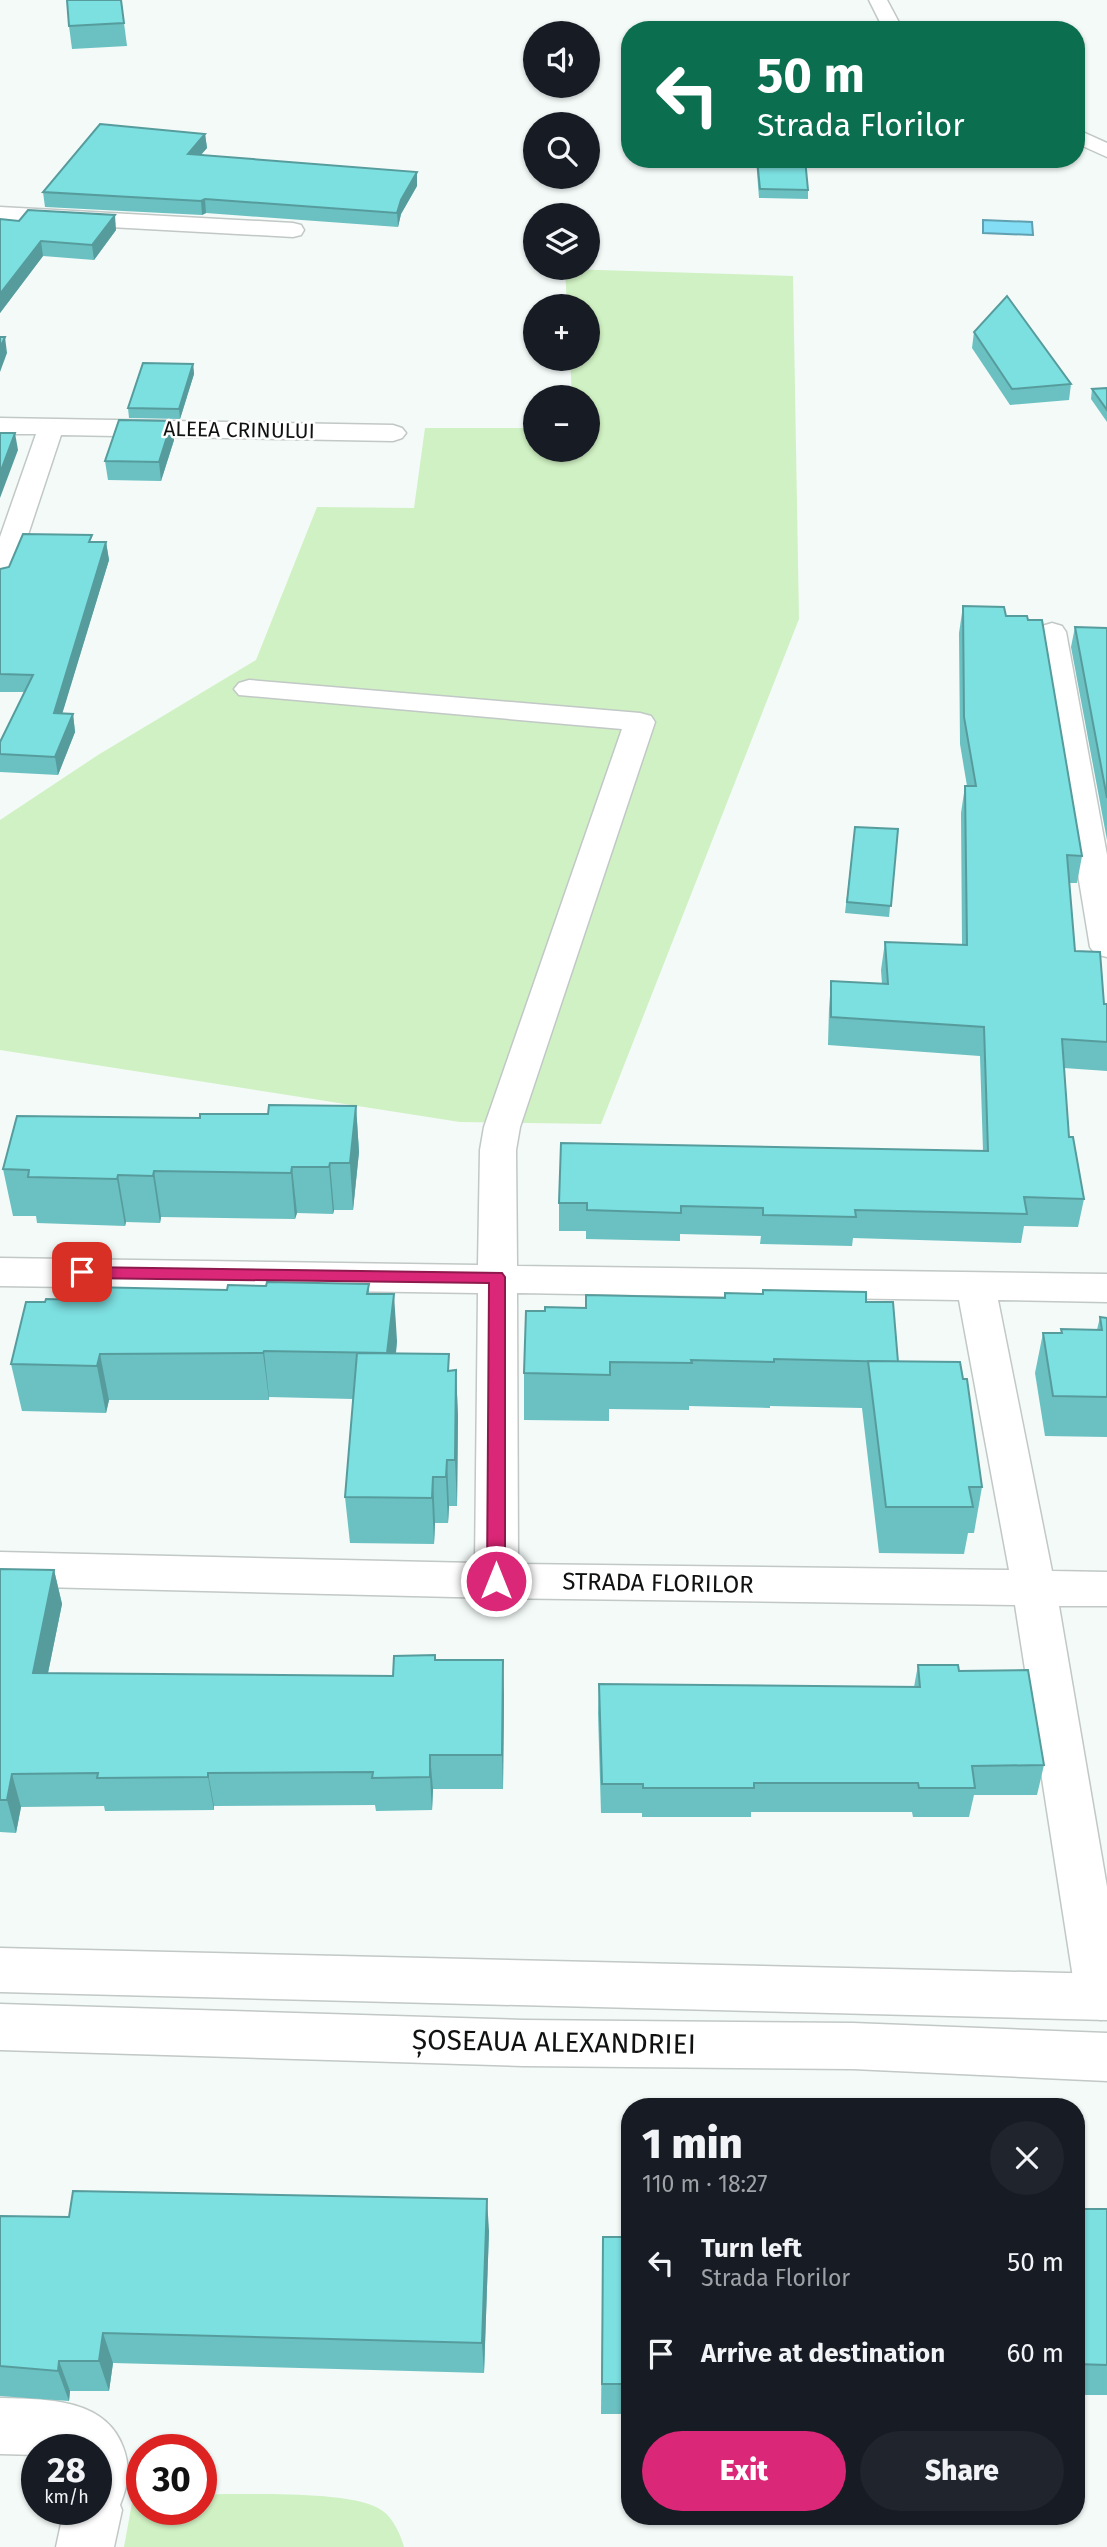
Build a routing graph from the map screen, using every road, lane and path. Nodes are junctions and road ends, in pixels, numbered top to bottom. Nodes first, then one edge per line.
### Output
1 (878, 0) edge
2 (888, 21) edge
3 (1085, 140) edge
4 (1107, 151) edge
5 (0, 214) edge
6 (293, 230) dead end
7 (0, 426) edge
8 (51, 427) junction
9 (393, 433) dead end
10 (0, 577) edge
11 (1052, 632) dead end
12 (249, 689) dead end
13 (1107, 947) edge
14 (1, 1274) edge
15 (497, 1277) junction
16 (976, 1286) junction
17 (1107, 1288) edge
18 (0, 1569) edge
19 (496, 1581) junction
20 (1034, 1587) junction
21 (1107, 1589) edge
22 (0, 1969) edge
23 (1104, 1997) edge
24 (0, 2027) edge
25 (1107, 2057) edge
26 (0, 2426) edge
27 (77, 2434) edge
28 (90, 2525) edge
29 (85, 2547) edge

1 - 2 main road
3 - 4 main road
5 - 6 main road
7 - 8 main road, ALEEA CRINULUI
8 - 9 main road, ALEEA CRINULUI
8 - 10 main road
11 - 13 main road
12 - 15 main road
14 - 15 main road
15 - 16 main road
15 - 19 main road
16 - 17 main road
16 - 20 main road
18 - 19 main road, STRADA FLORILOR
19 - 20 main road, STRADA FLORILOR
20 - 21 main road, STRADA FLORILOR
20 - 23 main road
22 - 23 main road
24 - 25 main road, ȘOSEAUA ALEXANDRIEI
26 - 27 main road
28 - 29 main road

